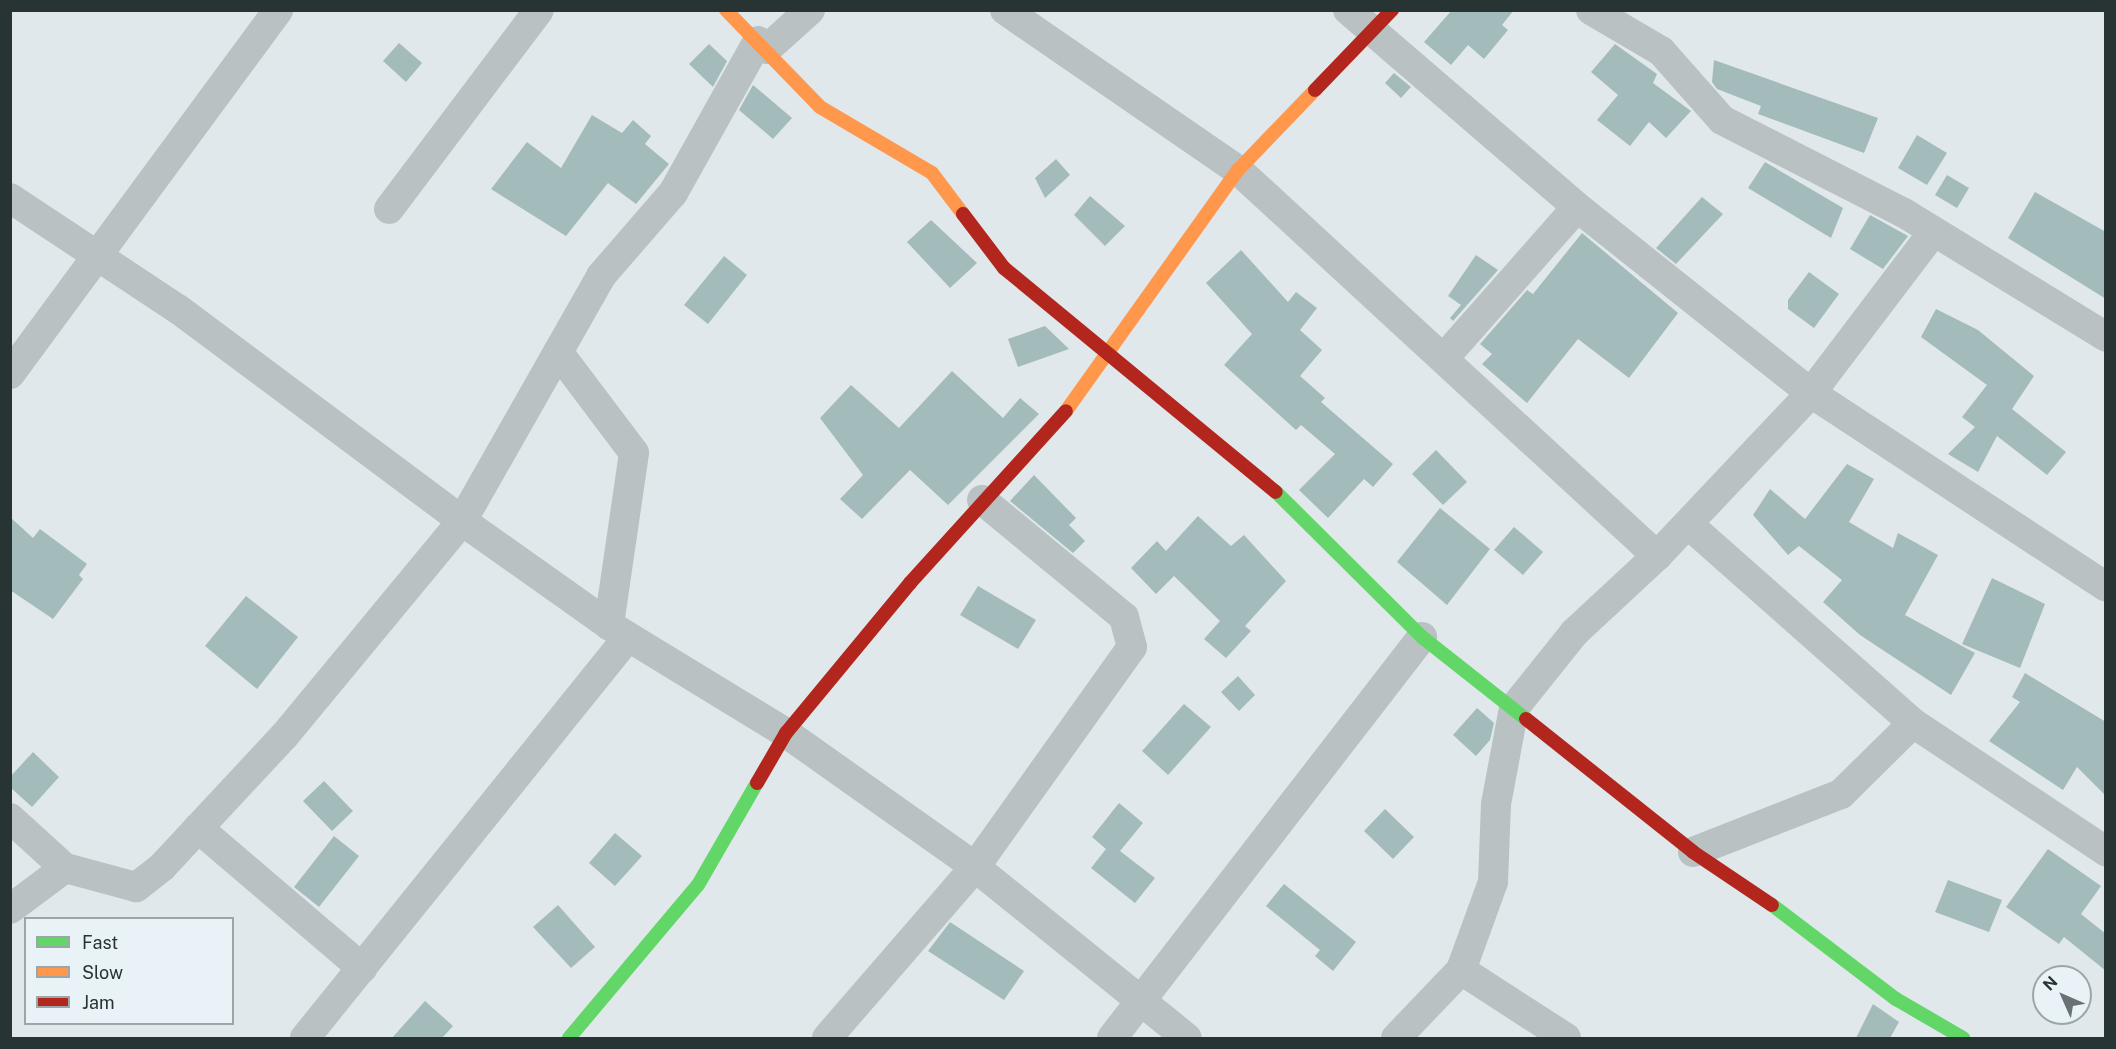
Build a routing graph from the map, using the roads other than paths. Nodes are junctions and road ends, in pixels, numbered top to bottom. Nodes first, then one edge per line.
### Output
1 (278, 10) edge
2 (539, 10) edge
3 (726, 10) edge
4 (810, 10) edge
5 (1005, 10) edge
6 (1348, 10) edge
7 (1591, 10) edge
8 (1384, 21) edge
9 (762, 45) junction
10 (1238, 170) junction
11 (10, 198) edge
12 (1576, 207) junction
13 (388, 209) dead end
14 (1933, 232) junction
15 (95, 259) junction
16 (2106, 337) edge
17 (1108, 348) junction
18 (558, 352) junction
19 (1444, 358) junction
20 (10, 374) edge
21 (1811, 393) junction
22 (982, 500) junction
23 (462, 521) junction
24 (1688, 524) junction
25 (1657, 556) junction
26 (2106, 587) edge
27 (619, 631) junction
28 (1422, 637) junction
29 (1514, 708) junction
30 (1913, 723) junction
31 (786, 733) junction
32 (10, 818) edge
33 (198, 828) junction
34 (2106, 850) edge
35 (1694, 852) junction
36 (975, 867) junction
37 (64, 868) junction
38 (10, 909) edge
39 (362, 968) junction
40 (1461, 970) junction
41 (1140, 1001) junction
42 (305, 1038) edge
43 (569, 1038) edge
44 (827, 1038) edge
45 (1112, 1038) edge
46 (1186, 1038) edge
47 (1396, 1038) edge
48 (1566, 1038) edge
49 (1963, 1038) edge

1 - 15 street
2 - 13 street
3 - 9 street
4 - 9 street
5 - 10 street
6 - 8 street
7 - 14 street
8 - 10 street
8 - 12 street
9 - 17 street
9 - 18 street
10 - 17 street
10 - 19 street
11 - 15 street
12 - 19 street
12 - 21 street
14 - 16 street
14 - 21 street
15 - 20 street
15 - 23 street
17 - 22 street
17 - 28 street
18 - 23 street
18 - 27 street
19 - 25 street
21 - 24 street
21 - 26 street
22 - 31 street
22 - 36 street
23 - 27 street
23 - 33 street
24 - 25 street
24 - 30 street
25 - 29 street
27 - 31 street
27 - 39 street
28 - 29 street
28 - 41 street
29 - 35 street
29 - 40 street
30 - 34 street
30 - 35 street
31 - 36 street
31 - 43 street
32 - 37 street
33 - 37 street
33 - 39 street
35 - 49 street
36 - 41 street
36 - 44 street
37 - 38 street
39 - 42 street
40 - 47 street
40 - 48 street
41 - 45 street
41 - 46 street

